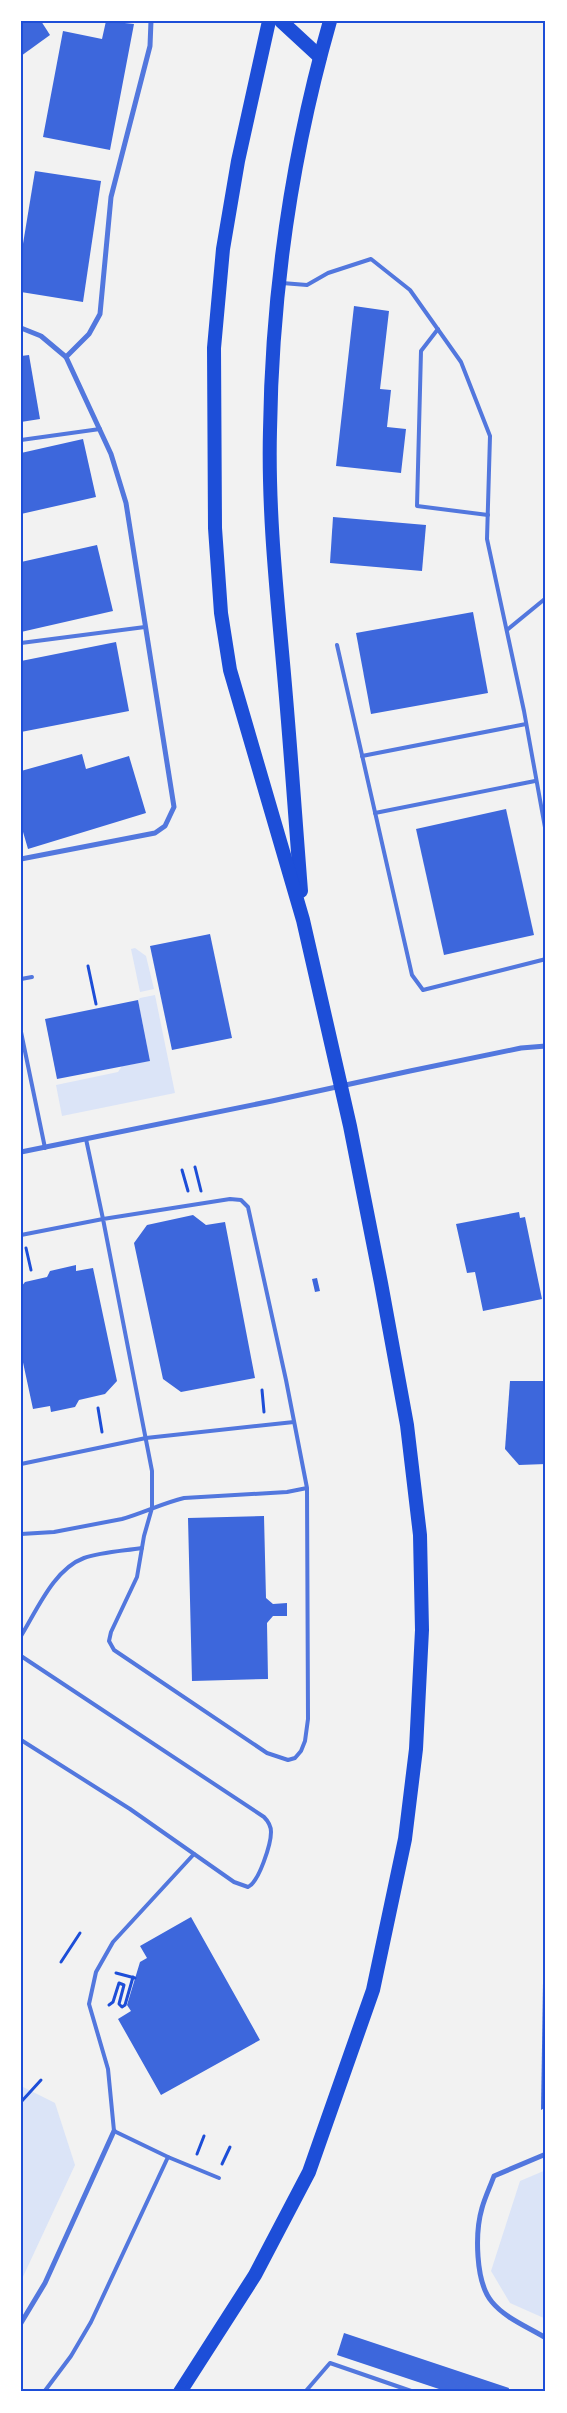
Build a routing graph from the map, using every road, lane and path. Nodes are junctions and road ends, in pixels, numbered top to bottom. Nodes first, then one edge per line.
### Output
1 (151, 21) edge
2 (269, 21) edge
3 (281, 21) edge
4 (330, 21) edge
5 (320, 57) junction
6 (278, 283) junction
7 (21, 328) edge
8 (438, 329) junction
9 (66, 357) junction
10 (100, 429) junction
11 (21, 440) edge
12 (488, 515) junction
13 (546, 598) edge
14 (145, 627) junction
15 (507, 630) junction
16 (21, 643) edge
17 (337, 645) dead end
18 (526, 724) junction
19 (362, 756) junction
20 (535, 781) junction
21 (375, 813) junction
22 (546, 833) edge
23 (21, 860) edge
24 (303, 920) junction
25 (546, 959) edge
26 (88, 966) dead end
27 (32, 977) dead end
28 (21, 979) edge
29 (96, 1004) dead end
30 (21, 1032) edge
31 (546, 1046) edge
32 (341, 1086) junction
33 (86, 1139) junction
34 (45, 1148) junction
35 (21, 1152) edge
36 (195, 1167) dead end
37 (182, 1170) dead end
38 (204, 1203) junction
39 (191, 1205) junction
40 (103, 1219) junction
41 (22, 1235) edge
42 (31, 1270) dead end
43 (262, 1390) dead end
44 (98, 1408) dead end
45 (294, 1422) junction
46 (265, 1425) junction
47 (146, 1438) junction
48 (105, 1447) junction
49 (21, 1464) edge
50 (307, 1488) junction
51 (152, 1508) junction
52 (21, 1534) edge
53 (142, 1548) junction
54 (21, 1636) edge
55 (21, 1656) edge
56 (21, 1740) edge
57 (194, 1854) junction
58 (80, 1933) dead end
59 (60, 1962) dead end
60 (116, 1972) dead end
61 (109, 2004) dead end
62 (41, 2080) dead end
63 (21, 2102) edge
64 (114, 2131) junction
65 (204, 2136) dead end
66 (230, 2147) dead end
67 (546, 2154) edge
68 (168, 2157) junction
69 (192, 2167) junction
70 (218, 2178) joint
71 (21, 2323) edge
72 (546, 2338) edge
73 (44, 2392) edge
74 (180, 2392) edge
75 (306, 2392) edge
76 (414, 2392) edge

1 - 9 street
2 - 24 highway
3 - 5 highway
4 - 5 highway
5 - 6 highway
6 - 8 lane
6 - 24 highway
7 - 9 street
8 - 12 lane
8 - 12 lane
9 - 10 street
10 - 11 lane
10 - 14 street
12 - 15 lane
13 - 15 lane
14 - 16 lane
14 - 23 street
15 - 18 lane
17 - 19 lane
18 - 19 lane
18 - 20 lane
19 - 21 lane
20 - 21 lane
20 - 22 lane
21 - 25 lane
24 - 32 highway
26 - 29 path
27 - 28 lane
30 - 34 lane
31 - 32 street
32 - 33 street
32 - 74 highway
33 - 34 street
33 - 40 lane
34 - 35 street
36 - 38 path
37 - 39 path
38 - 39 lane
38 - 45 lane
39 - 40 lane
40 - 41 lane
40 - 47 lane
41 - 42 path
43 - 46 path
44 - 48 path
45 - 46 lane
45 - 50 lane
46 - 47 lane
47 - 48 lane
47 - 51 lane
48 - 49 lane
50 - 51 lane
50 - 53 lane
51 - 52 lane
51 - 53 lane
53 - 54 lane
55 - 57 lane
56 - 57 lane
57 - 64 lane
58 - 59 path
60 - 61 path
62 - 63 path
64 - 68 lane
64 - 71 street
65 - 69 path
66 - 70 path
67 - 72 street
68 - 69 lane
68 - 73 lane
69 - 70 lane
75 - 76 lane

